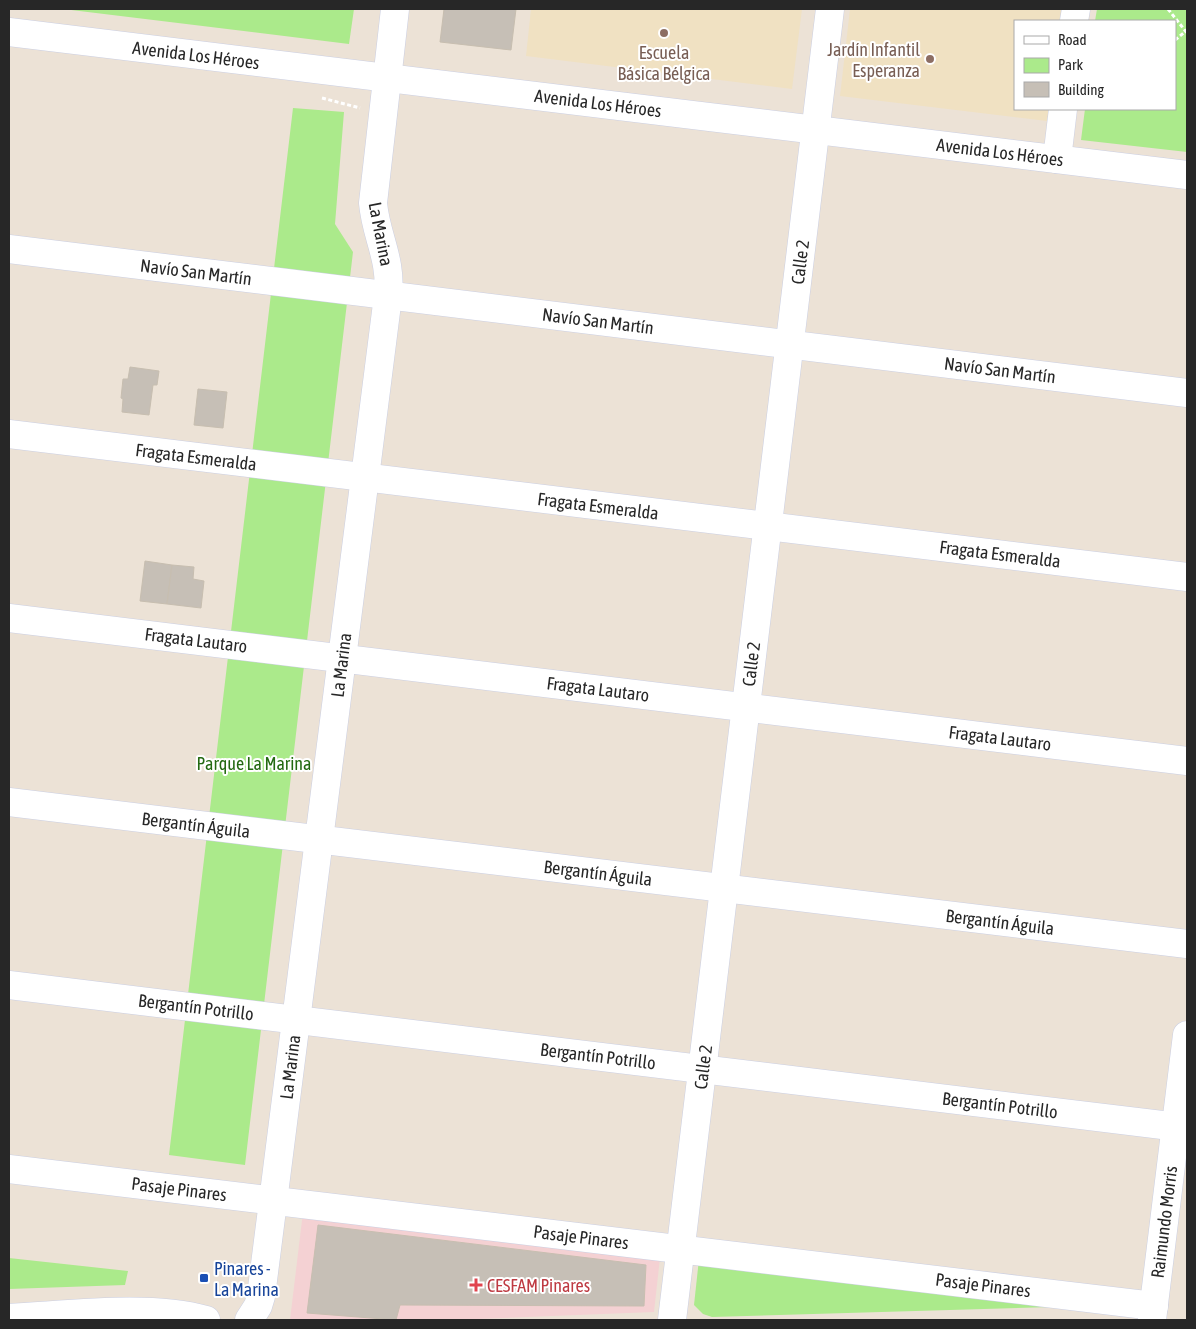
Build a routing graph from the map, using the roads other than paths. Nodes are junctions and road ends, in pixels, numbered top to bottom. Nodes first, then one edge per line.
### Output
1 (395, 9) edge
2 (830, 9) edge
3 (9, 32) edge
4 (387, 78) junction
5 (1063, 110) edge
6 (816, 129) junction
7 (1056, 159) junction
8 (1187, 175) edge
9 (9, 249) edge
10 (388, 296) junction
11 (790, 345) junction
12 (1187, 393) edge
13 (9, 434) edge
14 (365, 477) junction
15 (768, 526) junction
16 (1187, 577) edge
17 (9, 618) edge
18 (342, 658) junction
19 (746, 707) junction
20 (1187, 761) edge
21 (9, 802) edge
22 (319, 840) junction
23 (724, 888) junction
24 (1187, 944) edge
25 (9, 985) edge
26 (296, 1020) junction
27 (1187, 1035) edge
28 (702, 1069) junction
29 (1182, 1128) edge
30 (9, 1168) edge
31 (272, 1200) junction
32 (681, 1249) junction
33 (1153, 1313) edge
34 (9, 1318) edge
35 (206, 1320) edge
36 (249, 1320) edge
37 (672, 1320) edge

1 - 4 street, La Marina
2 - 6 street, Calle 2
3 - 4 street, Avenida Los Héroes
4 - 6 street, Avenida Los Héroes
4 - 10 street, La Marina
5 - 7 street
6 - 7 street, Avenida Los Héroes
6 - 11 street, Calle 2
7 - 8 street, Avenida Los Héroes
9 - 10 street, Navío San Martín
10 - 11 street, Navío San Martín
10 - 14 street, La Marina
11 - 12 street, Navío San Martín
11 - 15 street, Calle 2
13 - 14 street, Fragata Esmeralda
14 - 15 street, Fragata Esmeralda
14 - 18 street, La Marina
15 - 16 street, Fragata Esmeralda
15 - 19 street, Calle 2
17 - 18 street, Fragata Lautaro
18 - 19 street, Fragata Lautaro
18 - 22 street, La Marina
19 - 20 street, Fragata Lautaro
19 - 23 street, Calle 2
21 - 22 street, Bergantín Águila
22 - 23 street, Bergantín Águila
22 - 26 street, La Marina
23 - 24 street, Bergantín Águila
23 - 28 street, Calle 2
25 - 26 street, Bergantín Potrillo
26 - 28 street, Bergantín Potrillo
26 - 31 street, La Marina
27 - 29 street, Raimundo Morris
28 - 29 street, Bergantín Potrillo
28 - 32 street, Calle 2
29 - 33 street, Raimundo Morris
30 - 31 street, Pasaje Pinares
31 - 32 street, Pasaje Pinares
31 - 36 street, La Marina
32 - 33 street, Pasaje Pinares
32 - 37 street, Calle 2
34 - 35 street

